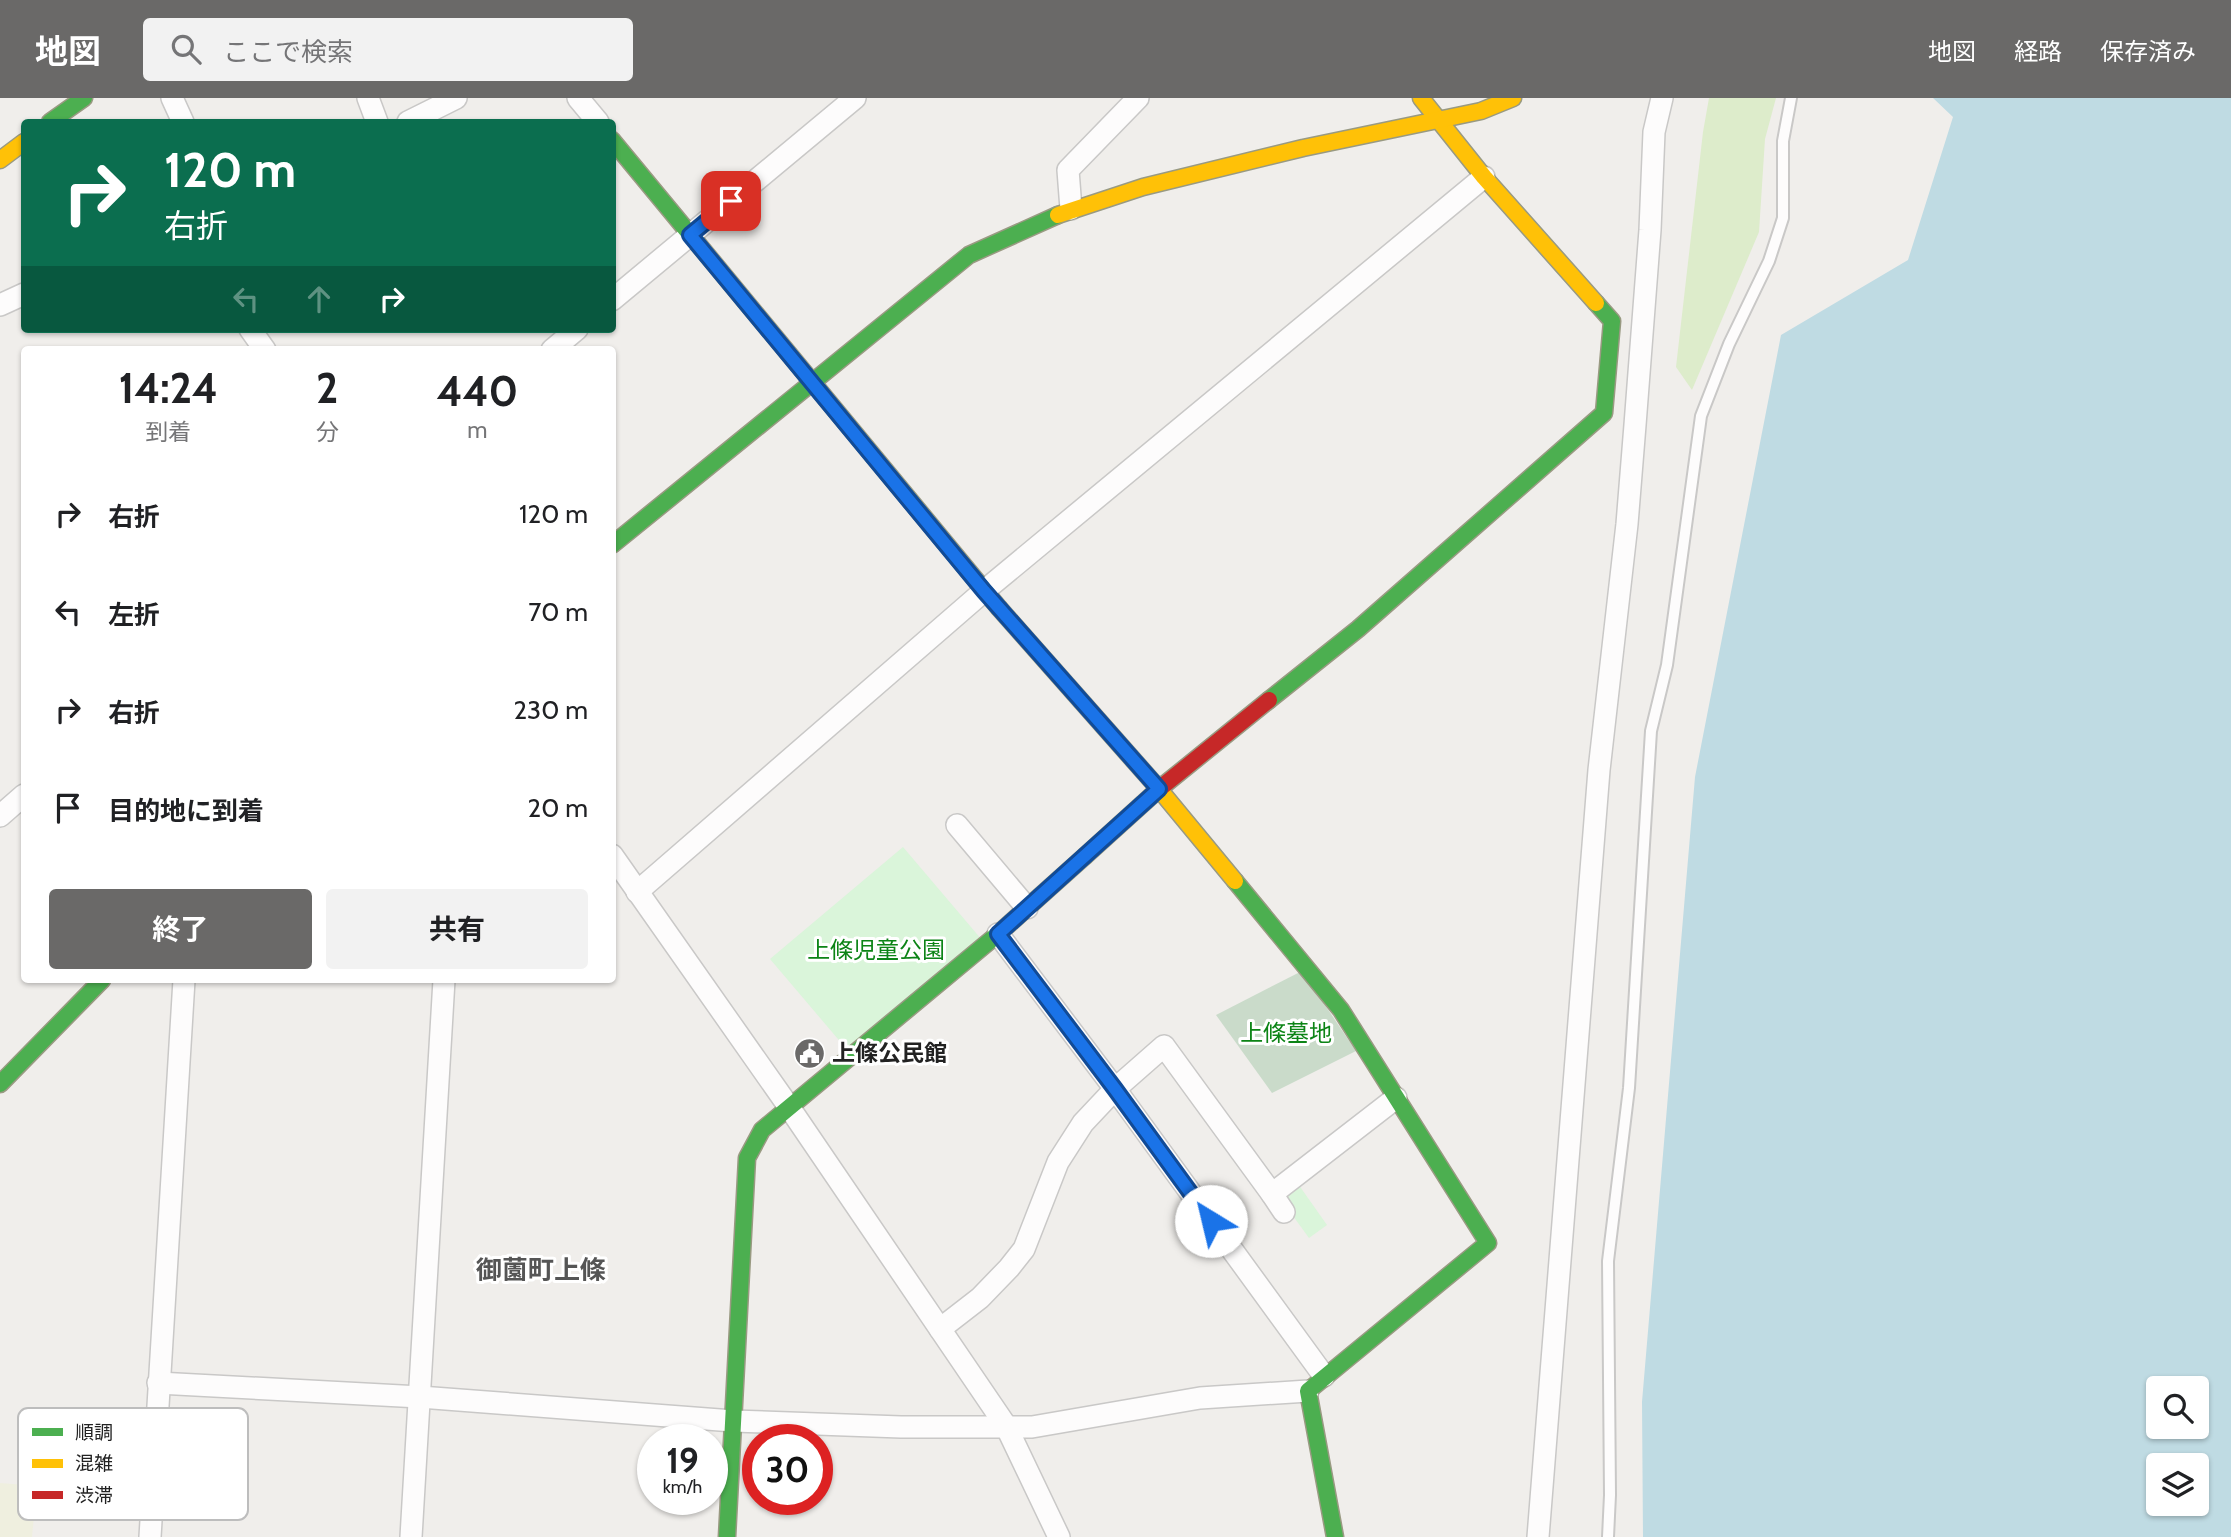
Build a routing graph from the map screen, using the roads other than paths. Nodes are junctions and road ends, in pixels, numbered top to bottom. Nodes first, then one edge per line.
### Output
1 (84, 98) edge
2 (172, 98) edge
3 (368, 98) edge
4 (456, 98) edge
5 (578, 98) edge
6 (855, 98) edge
7 (1138, 98) edge
8 (1421, 98) edge
9 (1513, 98) edge
10 (1662, 98) edge
11 (1791, 98) edge
12 (54, 119) edge
13 (182, 119) edge
14 (376, 119) edge
15 (414, 119) edge
16 (596, 119) edge
17 (1438, 119) junction
18 (21, 144) edge
19 (616, 145) edge
20 (0, 160) edge
21 (1484, 177) junction
22 (1071, 209) junction
23 (690, 235) junction
24 (21, 295) edge
25 (616, 297) edge
26 (0, 305) edge
27 (573, 333) edge
28 (557, 346) edge
29 (811, 383) junction
30 (616, 542) edge
31 (984, 591) junction
32 (1159, 789) junction
33 (21, 798) edge
34 (0, 816) edge
35 (957, 825) dead end
36 (616, 861) edge
37 (638, 892) junction
38 (1027, 908) junction
39 (998, 934) junction
40 (99, 983) edge
41 (184, 983) edge
42 (444, 983) edge
43 (0, 1084) edge
44 (1115, 1089) junction
45 (1396, 1098) junction
46 (789, 1107) junction
47 (1272, 1194) junction
48 (1284, 1212) dead end
49 (940, 1329) junction
50 (1324, 1376) junction
51 (158, 1383) junction
52 (1308, 1391) junction
53 (420, 1398) junction
54 (157, 1408) edge
55 (733, 1421) junction
56 (1006, 1426) junction
57 (411, 1537) edge
58 (727, 1537) edge
59 (1059, 1537) edge
60 (1335, 1537) edge
61 (1538, 1537) edge
62 (1608, 1537) edge

1 - 12 street
2 - 13 street
3 - 14 street
4 - 15 street
5 - 16 street
6 - 23 street
7 - 22 street
8 - 17 street
9 - 17 street
10 - 61 street
11 - 62 lane
17 - 21 street
17 - 22 street
18 - 20 street
19 - 23 street
21 - 31 street
21 - 32 street
22 - 29 street
23 - 25 street
23 - 29 street
24 - 26 street
27 - 28 street
29 - 30 street
29 - 31 street
31 - 32 street
31 - 37 street
32 - 38 street
32 - 45 street
33 - 34 street
35 - 38 street
36 - 37 street
37 - 46 street
38 - 39 street
39 - 44 street
39 - 46 street
40 - 43 street
41 - 51 street
42 - 53 street
44 - 47 street
44 - 49 street
44 - 50 street
45 - 47 street
45 - 50 street
46 - 49 street
46 - 55 street
47 - 48 street
49 - 56 street
50 - 52 street
51 - 53 street
51 - 54 street
52 - 56 street
52 - 60 street
53 - 55 street
53 - 57 street
55 - 56 street
55 - 58 street
56 - 59 street

